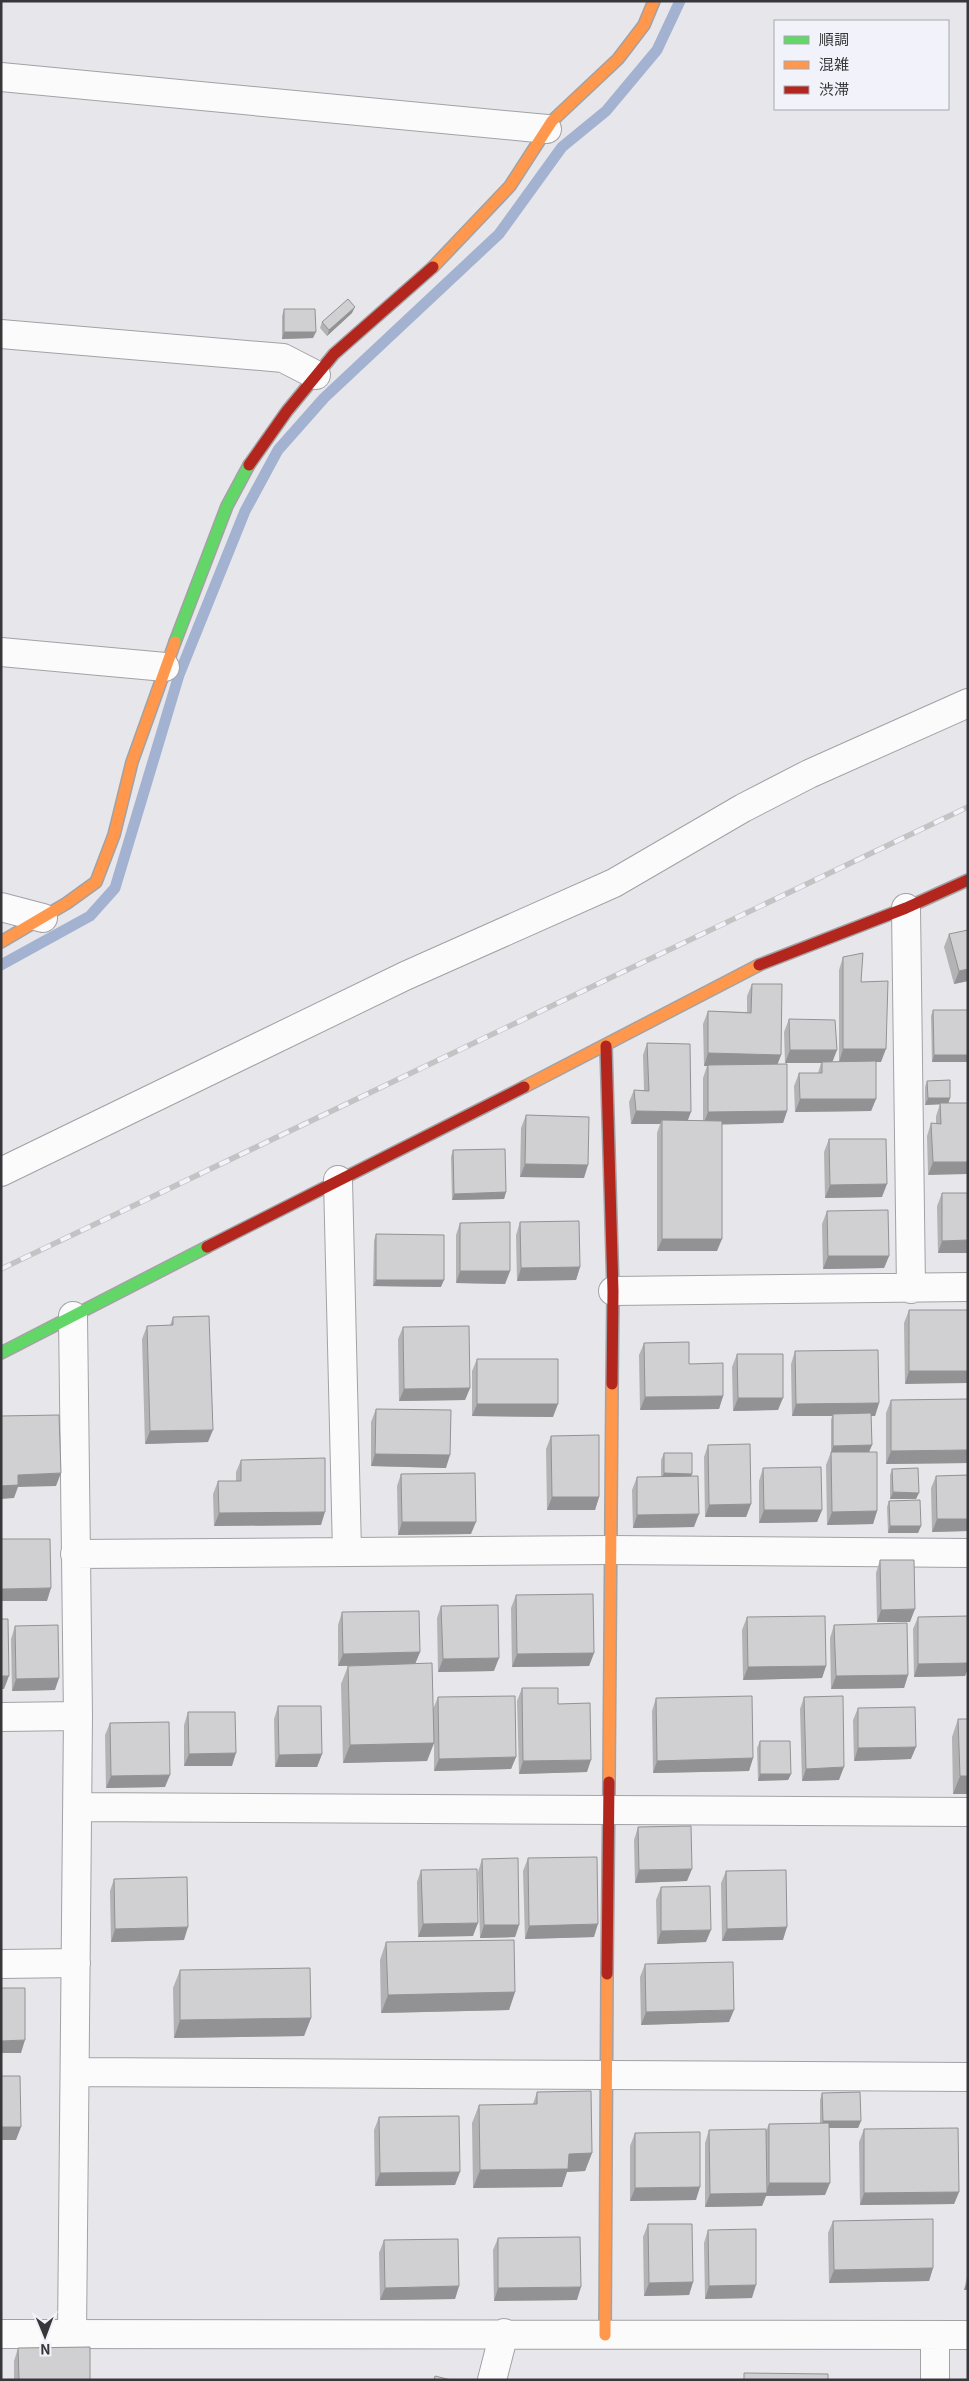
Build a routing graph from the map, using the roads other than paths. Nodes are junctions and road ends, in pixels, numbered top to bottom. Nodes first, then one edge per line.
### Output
1 (654, 1) edge
2 (1, 77) edge
3 (547, 129) junction
4 (1, 334) edge
5 (316, 375) junction
6 (1, 652) edge
7 (165, 667) junction
8 (968, 702) edge
9 (968, 880) edge
10 (1, 907) edge
11 (906, 908) junction
12 (43, 918) junction
13 (1, 942) edge
14 (606, 1046) junction
15 (1, 1172) edge
16 (338, 1180) junction
17 (968, 1288) edge
18 (910, 1289) junction
19 (612, 1291) junction
20 (73, 1316) junction
21 (1, 1352) edge
22 (610, 1550) junction
23 (347, 1551) junction
24 (968, 1553) edge
25 (75, 1554) junction
26 (78, 1716) junction
27 (1, 1717) edge
28 (78, 1807) junction
29 (609, 1811) junction
30 (968, 1812) edge
31 (76, 1963) junction
32 (1, 1964) edge
33 (75, 2072) junction
34 (605, 2073) junction
35 (968, 2077) edge
36 (504, 2333) junction
37 (1, 2334) edge
38 (72, 2335) junction
39 (605, 2335) junction
40 (935, 2335) junction
41 (968, 2335) edge
42 (492, 2380) edge
43 (935, 2380) edge

1 - 3 street
2 - 3 street
3 - 5 street
4 - 5 street
5 - 7 street
6 - 7 street
7 - 12 street
8 - 15 street
9 - 11 street
10 - 12 street
11 - 14 street
11 - 18 street
12 - 13 street
14 - 16 street
14 - 19 street
16 - 20 street
16 - 23 street
17 - 18 street
18 - 19 street
19 - 22 street
20 - 21 street
20 - 25 street
22 - 23 street
22 - 24 street
22 - 29 street
23 - 25 street
25 - 26 street
26 - 27 street
26 - 28 street
28 - 29 street
28 - 31 street
29 - 30 street
29 - 34 street
31 - 32 street
31 - 33 street
33 - 34 street
33 - 38 street
34 - 35 street
34 - 39 street
36 - 38 street
36 - 39 street
36 - 42 street
37 - 38 street
39 - 40 street
40 - 41 street
40 - 43 street

